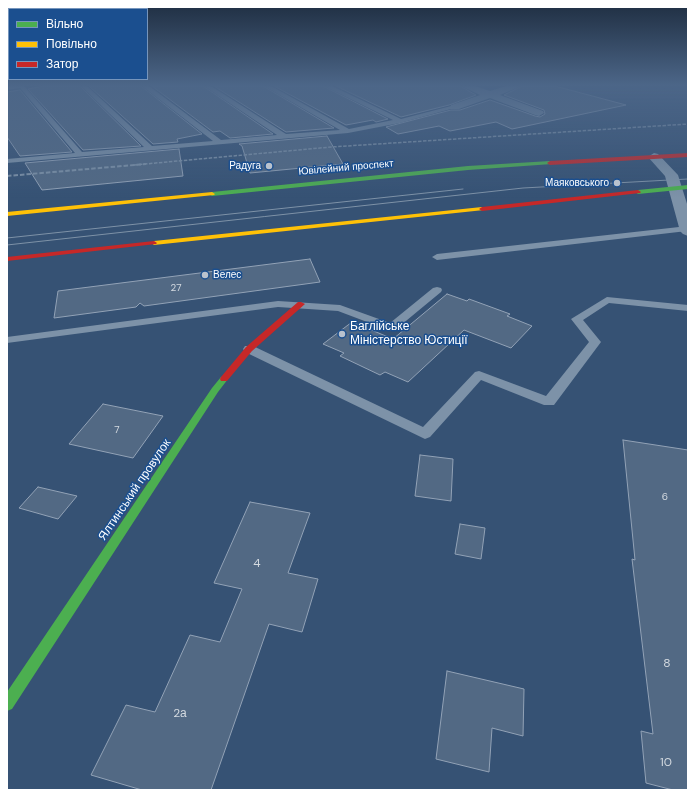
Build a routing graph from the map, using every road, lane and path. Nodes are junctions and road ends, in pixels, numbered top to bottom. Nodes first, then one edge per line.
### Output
1 (53, 123) edge
2 (124, 123) edge
3 (194, 123) edge
4 (264, 123) edge
5 (334, 123) edge
6 (389, 123) edge
7 (348, 131) junction
8 (285, 137) junction
9 (219, 142) junction
10 (151, 149) junction
11 (80, 154) junction
12 (688, 155) edge
13 (654, 157) junction
14 (7, 161) edge
15 (682, 187) edge
16 (7, 214) edge
17 (688, 230) edge
18 (437, 257) dead end
19 (7, 259) edge
20 (436, 290) dead end
21 (301, 304) junction
22 (688, 308) edge
23 (7, 340) edge
24 (249, 349) junction
25 (7, 704) edge

1 - 11 lane
2 - 10 lane
3 - 9 lane
4 - 8 lane
5 - 7 lane
6 - 7 lane
7 - 8 lane
8 - 9 lane
9 - 10 lane
10 - 11 lane
11 - 14 lane
12 - 13 street, Ювілейний проспект
13 - 15 street
13 - 16 street, Ювілейний проспект
15 - 17 street
15 - 19 street
17 - 18 lane
20 - 21 lane
21 - 23 lane
21 - 24 street, Ялтинський провулок
22 - 24 lane
24 - 25 street, Ялтинський провулок

